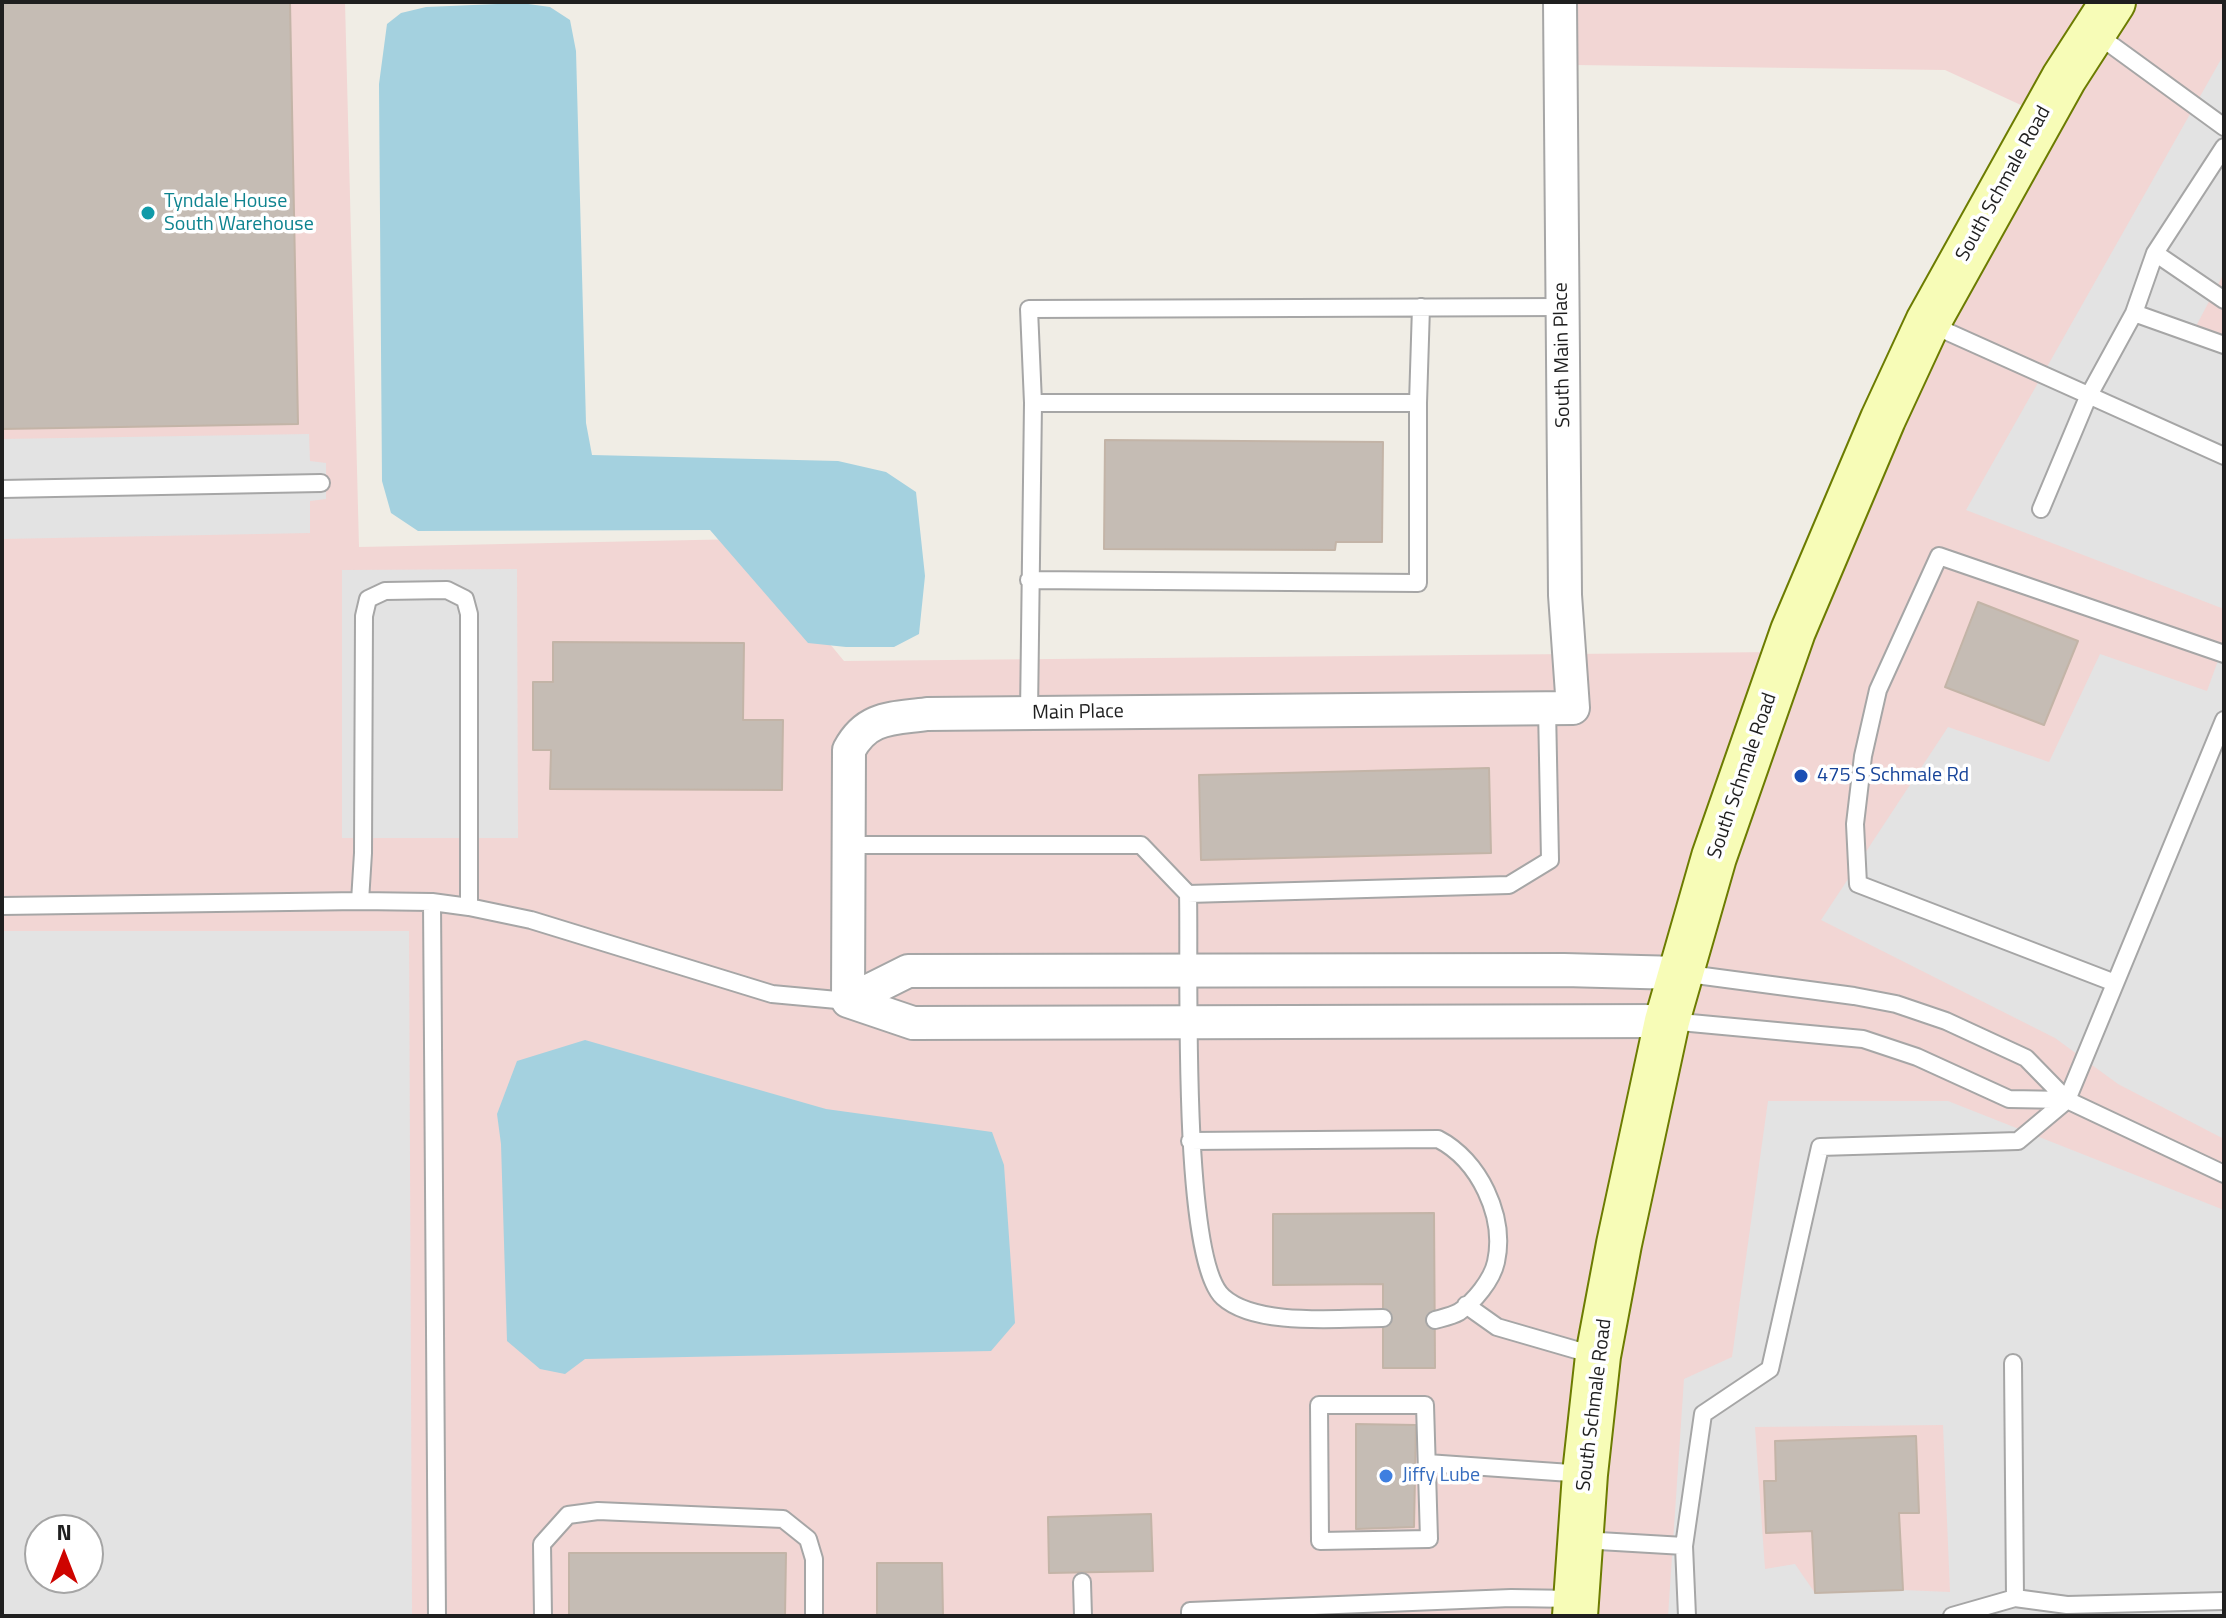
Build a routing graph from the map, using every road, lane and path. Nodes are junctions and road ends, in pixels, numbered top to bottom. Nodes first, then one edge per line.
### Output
1 (1560, 2) edge
2 (2103, 17) edge
3 (2224, 127) edge
4 (2224, 147) edge
5 (2155, 253) junction
6 (2224, 300) edge
7 (1421, 307) junction
8 (1562, 307) junction
9 (2134, 313) junction
10 (1928, 322) junction
11 (2224, 345) edge
12 (2088, 397) junction
13 (1033, 403) junction
14 (1418, 403) junction
15 (2224, 456) edge
16 (321, 483) dead end
17 (2, 489) edge
18 (2041, 509) dead end
19 (1029, 580) junction
20 (2224, 654) edge
21 (1560, 708) junction
22 (1029, 713) junction
23 (2224, 720) edge
24 (847, 845) junction
25 (1188, 894) junction
26 (360, 901) junction
27 (432, 902) junction
28 (2, 906) edge
29 (469, 907) junction
30 (1189, 970) junction
31 (1679, 973) junction
32 (2115, 983) junction
33 (848, 1001) junction
34 (1667, 1021) junction
35 (1189, 1024) junction
36 (2067, 1100) junction
37 (1190, 1141) junction
38 (2224, 1174) edge
39 (1466, 1305) junction
40 (1383, 1318) dead end
41 (1435, 1320) dead end
42 (1598, 1356) junction
43 (2013, 1363) dead end
44 (1427, 1463) junction
45 (1585, 1474) junction
46 (1580, 1540) junction
47 (1684, 1546) junction
48 (1082, 1582) dead end
49 (2015, 1598) junction
50 (2224, 1601) edge
51 (1576, 1608) edge
52 (437, 1616) edge
53 (543, 1616) edge
54 (814, 1616) edge
55 (1083, 1616) edge
56 (1190, 1616) edge
57 (1687, 1616) edge
58 (1952, 1616) edge

1 - 8 street, South Main Place
2 - 3 lane
2 - 10 main road, South Schmale Road
4 - 5 lane
5 - 6 lane
5 - 9 lane
7 - 8 lane
7 - 13 lane
7 - 14 lane
8 - 21 street, South Main Place
9 - 11 lane
9 - 12 lane
10 - 12 lane
10 - 31 main road, South Schmale Road
12 - 15 lane
12 - 18 lane
13 - 14 lane
13 - 19 lane
14 - 19 lane
16 - 17 lane
19 - 22 lane
20 - 32 lane
21 - 22 street, Main Place
21 - 25 lane
22 - 24 street, Main Place
23 - 32 lane
24 - 25 lane
24 - 33 street, Main Place
25 - 30 lane
26 - 27 lane
26 - 28 lane
26 - 29 lane
27 - 29 lane
27 - 52 lane
29 - 33 lane
30 - 31 street
30 - 33 street
30 - 35 lane
31 - 34 main road, South Schmale Road
31 - 36 lane
32 - 36 lane
33 - 35 street
34 - 35 street
34 - 36 lane
34 - 42 main road, South Schmale Road
35 - 37 lane
36 - 38 lane
36 - 47 lane
37 - 39 lane
37 - 40 lane
39 - 41 lane
39 - 42 lane
42 - 45 main road, South Schmale Road
43 - 49 lane
44 - 44 lane
44 - 45 lane
45 - 46 main road, South Schmale Road
46 - 47 lane
46 - 51 main road, South Schmale Road
47 - 57 lane
48 - 55 lane
49 - 50 lane
49 - 58 lane
51 - 56 lane
53 - 54 lane

